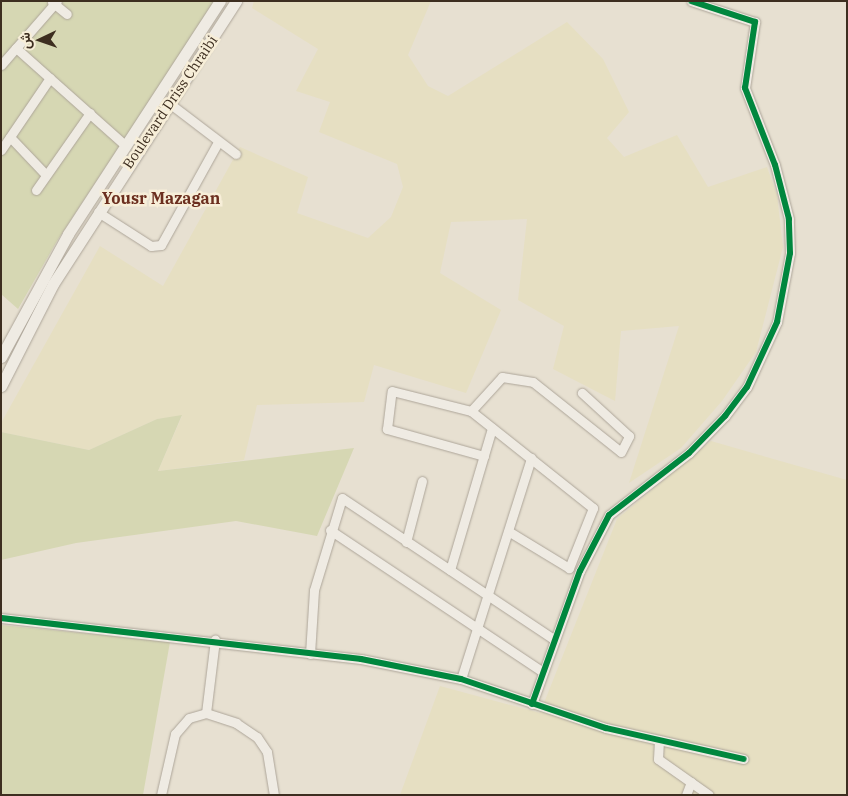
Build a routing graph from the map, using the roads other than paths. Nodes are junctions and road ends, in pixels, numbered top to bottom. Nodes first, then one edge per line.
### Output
1 (220, 1) edge
2 (236, 1) edge
3 (691, 1) edge
4 (54, 2) edge
5 (67, 14) dead end
6 (16, 48) junction
7 (1, 65) edge
8 (50, 78) junction
9 (169, 103) junction
10 (90, 113) junction
11 (10, 138) junction
12 (218, 142) junction
13 (125, 145) junction
14 (1, 150) edge
15 (236, 154) dead end
16 (46, 175) junction
17 (36, 190) dead end
18 (98, 212) junction
19 (42, 277) junction
20 (53, 284) junction
21 (28, 305) junction
22 (39, 310) junction
23 (1, 358) edge
24 (1, 386) edge
25 (582, 393) dead end
26 (471, 411) junction
27 (492, 428) junction
28 (484, 456) junction
29 (531, 458) junction
30 (422, 481) dead end
31 (330, 530) junction
32 (508, 531) junction
33 (406, 542) junction
34 (450, 570) junction
35 (488, 596) junction
36 (1, 618) edge
37 (478, 629) junction
38 (215, 640) junction
39 (555, 640) junction
40 (310, 654) junction
41 (543, 672) junction
42 (462, 679) junction
43 (532, 704) junction
44 (206, 713) junction
45 (659, 740) junction
46 (744, 759) dead end
47 (691, 782) junction
48 (160, 795) edge
49 (274, 795) edge
50 (686, 795) edge
51 (709, 795) edge

1 - 13 main road, Boulevard Driss Chraibi
2 - 9 main road, Boulevard Driss Chraibi
3 - 39 street
4 - 5 street
4 - 6 street
6 - 7 street
6 - 8 street
8 - 10 street
8 - 11 street
9 - 12 street
9 - 18 main road, Boulevard Driss Chraibi
10 - 13 street
10 - 16 street
11 - 14 street
11 - 16 street
12 - 15 street
12 - 18 street
13 - 19 main road, Boulevard Driss Chraibi
16 - 17 street
18 - 20 main road, Boulevard Driss Chraibi
19 - 20 main road
19 - 21 main road, Boulevard Driss Chraibi
20 - 22 main road, Boulevard Driss Chraibi
21 - 22 main road
21 - 23 main road, Boulevard Driss Chraibi
22 - 24 main road, Boulevard Driss Chraibi
25 - 26 street
26 - 27 street
26 - 28 street
27 - 28 street
27 - 29 street
28 - 34 street
29 - 32 street
29 - 32 street
30 - 33 street
31 - 33 street
31 - 37 street
31 - 40 street
32 - 35 street
33 - 34 street
34 - 35 street
35 - 37 street
35 - 39 street
36 - 38 street
37 - 41 street
37 - 42 street
38 - 40 street
38 - 44 street
39 - 41 street
40 - 42 street
41 - 43 street
42 - 43 street
43 - 45 street
44 - 48 street
44 - 49 street
45 - 46 street
45 - 47 street
47 - 50 street
47 - 51 street

